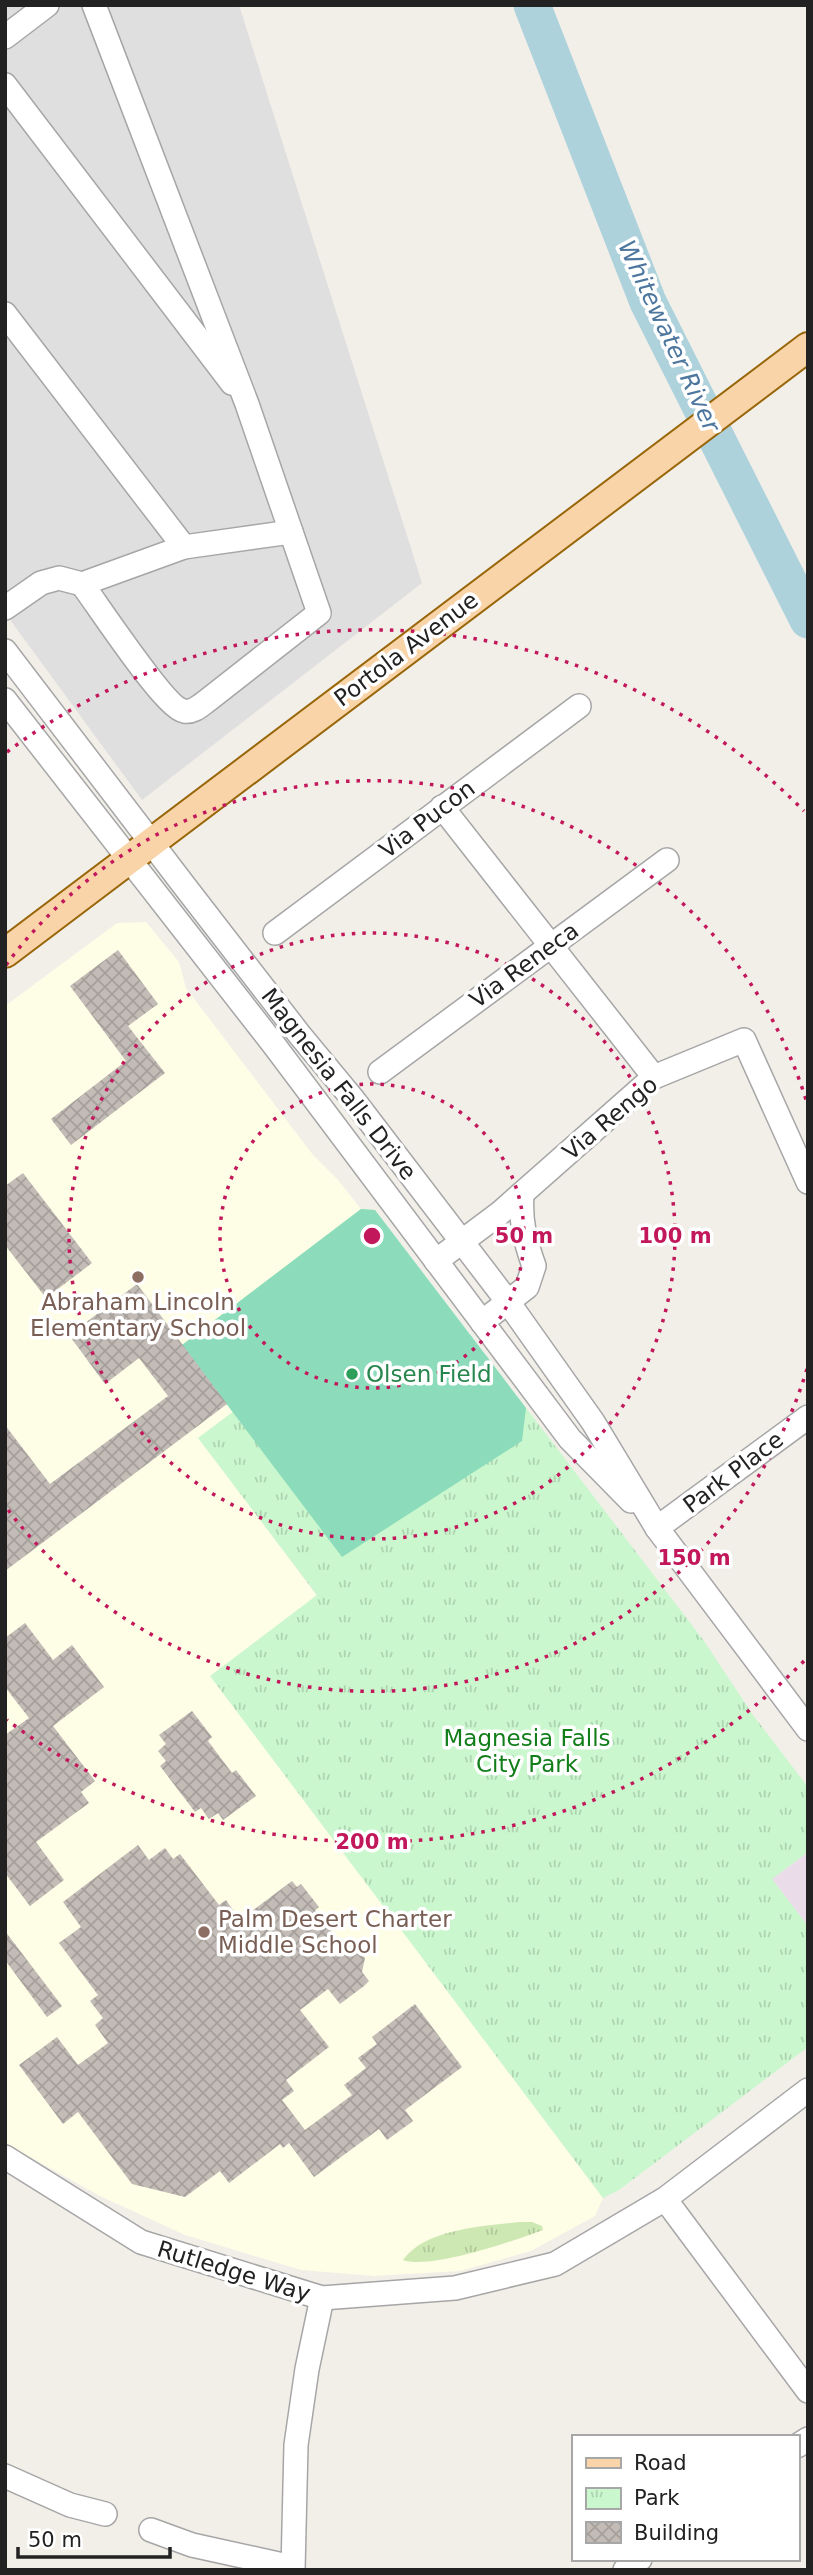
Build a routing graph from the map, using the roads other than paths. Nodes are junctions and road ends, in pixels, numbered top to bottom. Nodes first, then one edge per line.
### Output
1 (47, 5) edge
2 (94, 5) edge
3 (5, 37) edge
4 (5, 85) edge
5 (5, 314) edge
6 (808, 347) edge
7 (247, 404) junction
8 (291, 532) junction
9 (184, 547) junction
10 (82, 584) junction
11 (5, 608) edge
12 (5, 651) edge
13 (5, 700) edge
14 (579, 706) dead end
15 (442, 807) junction
16 (152, 844) junction
17 (129, 860) junction
18 (667, 860) dead end
19 (275, 933) dead end
20 (551, 945) junction
21 (5, 953) edge
22 (380, 1072) dead end
23 (654, 1077) junction
24 (808, 1182) edge
25 (522, 1194) junction
26 (462, 1241) junction
27 (436, 1261) junction
28 (508, 1302) junction
29 (482, 1322) junction
30 (808, 1417) edge
31 (657, 1528) junction
32 (804, 1716) edge
33 (808, 2090) edge
34 (5, 2157) edge
35 (665, 2199) junction
36 (322, 2298) junction
37 (808, 2391) edge
38 (5, 2476) edge
39 (105, 2514) dead end
40 (151, 2530) dead end
41 (293, 2568) edge

1 - 3 street
2 - 7 street
4 - 7 street
5 - 9 street
6 - 16 main road, Portola Avenue
7 - 8 street
8 - 9 street
8 - 10 street
9 - 10 street
10 - 11 street
12 - 16 street, Magnesia Falls Drive
13 - 17 street, Magnesia Falls Drive
14 - 15 street, Via Pucon
15 - 19 street, Via Pucon
15 - 20 street
16 - 17 main road, Portola Avenue
16 - 26 street, Magnesia Falls Drive
17 - 21 main road, Portola Avenue
17 - 27 street, Magnesia Falls Drive
18 - 20 street, Via Reneca
20 - 22 street, Via Reneca
20 - 23 street
23 - 24 street, Via Rengo
23 - 25 street, Via Rengo
25 - 26 street, Via Rengo
25 - 28 street
26 - 27 street, Via Rengo
26 - 28 street, Magnesia Falls Drive
27 - 29 street, Magnesia Falls Drive
28 - 29 street
28 - 31 street, Magnesia Falls Drive
29 - 31 street, Magnesia Falls Drive
30 - 31 street, Park Place
31 - 32 street, Magnesia Falls Drive
33 - 35 street, Rutledge Way
34 - 36 street, Rutledge Way
35 - 36 street, Rutledge Way
35 - 37 street
36 - 41 street
38 - 39 street
40 - 41 street

